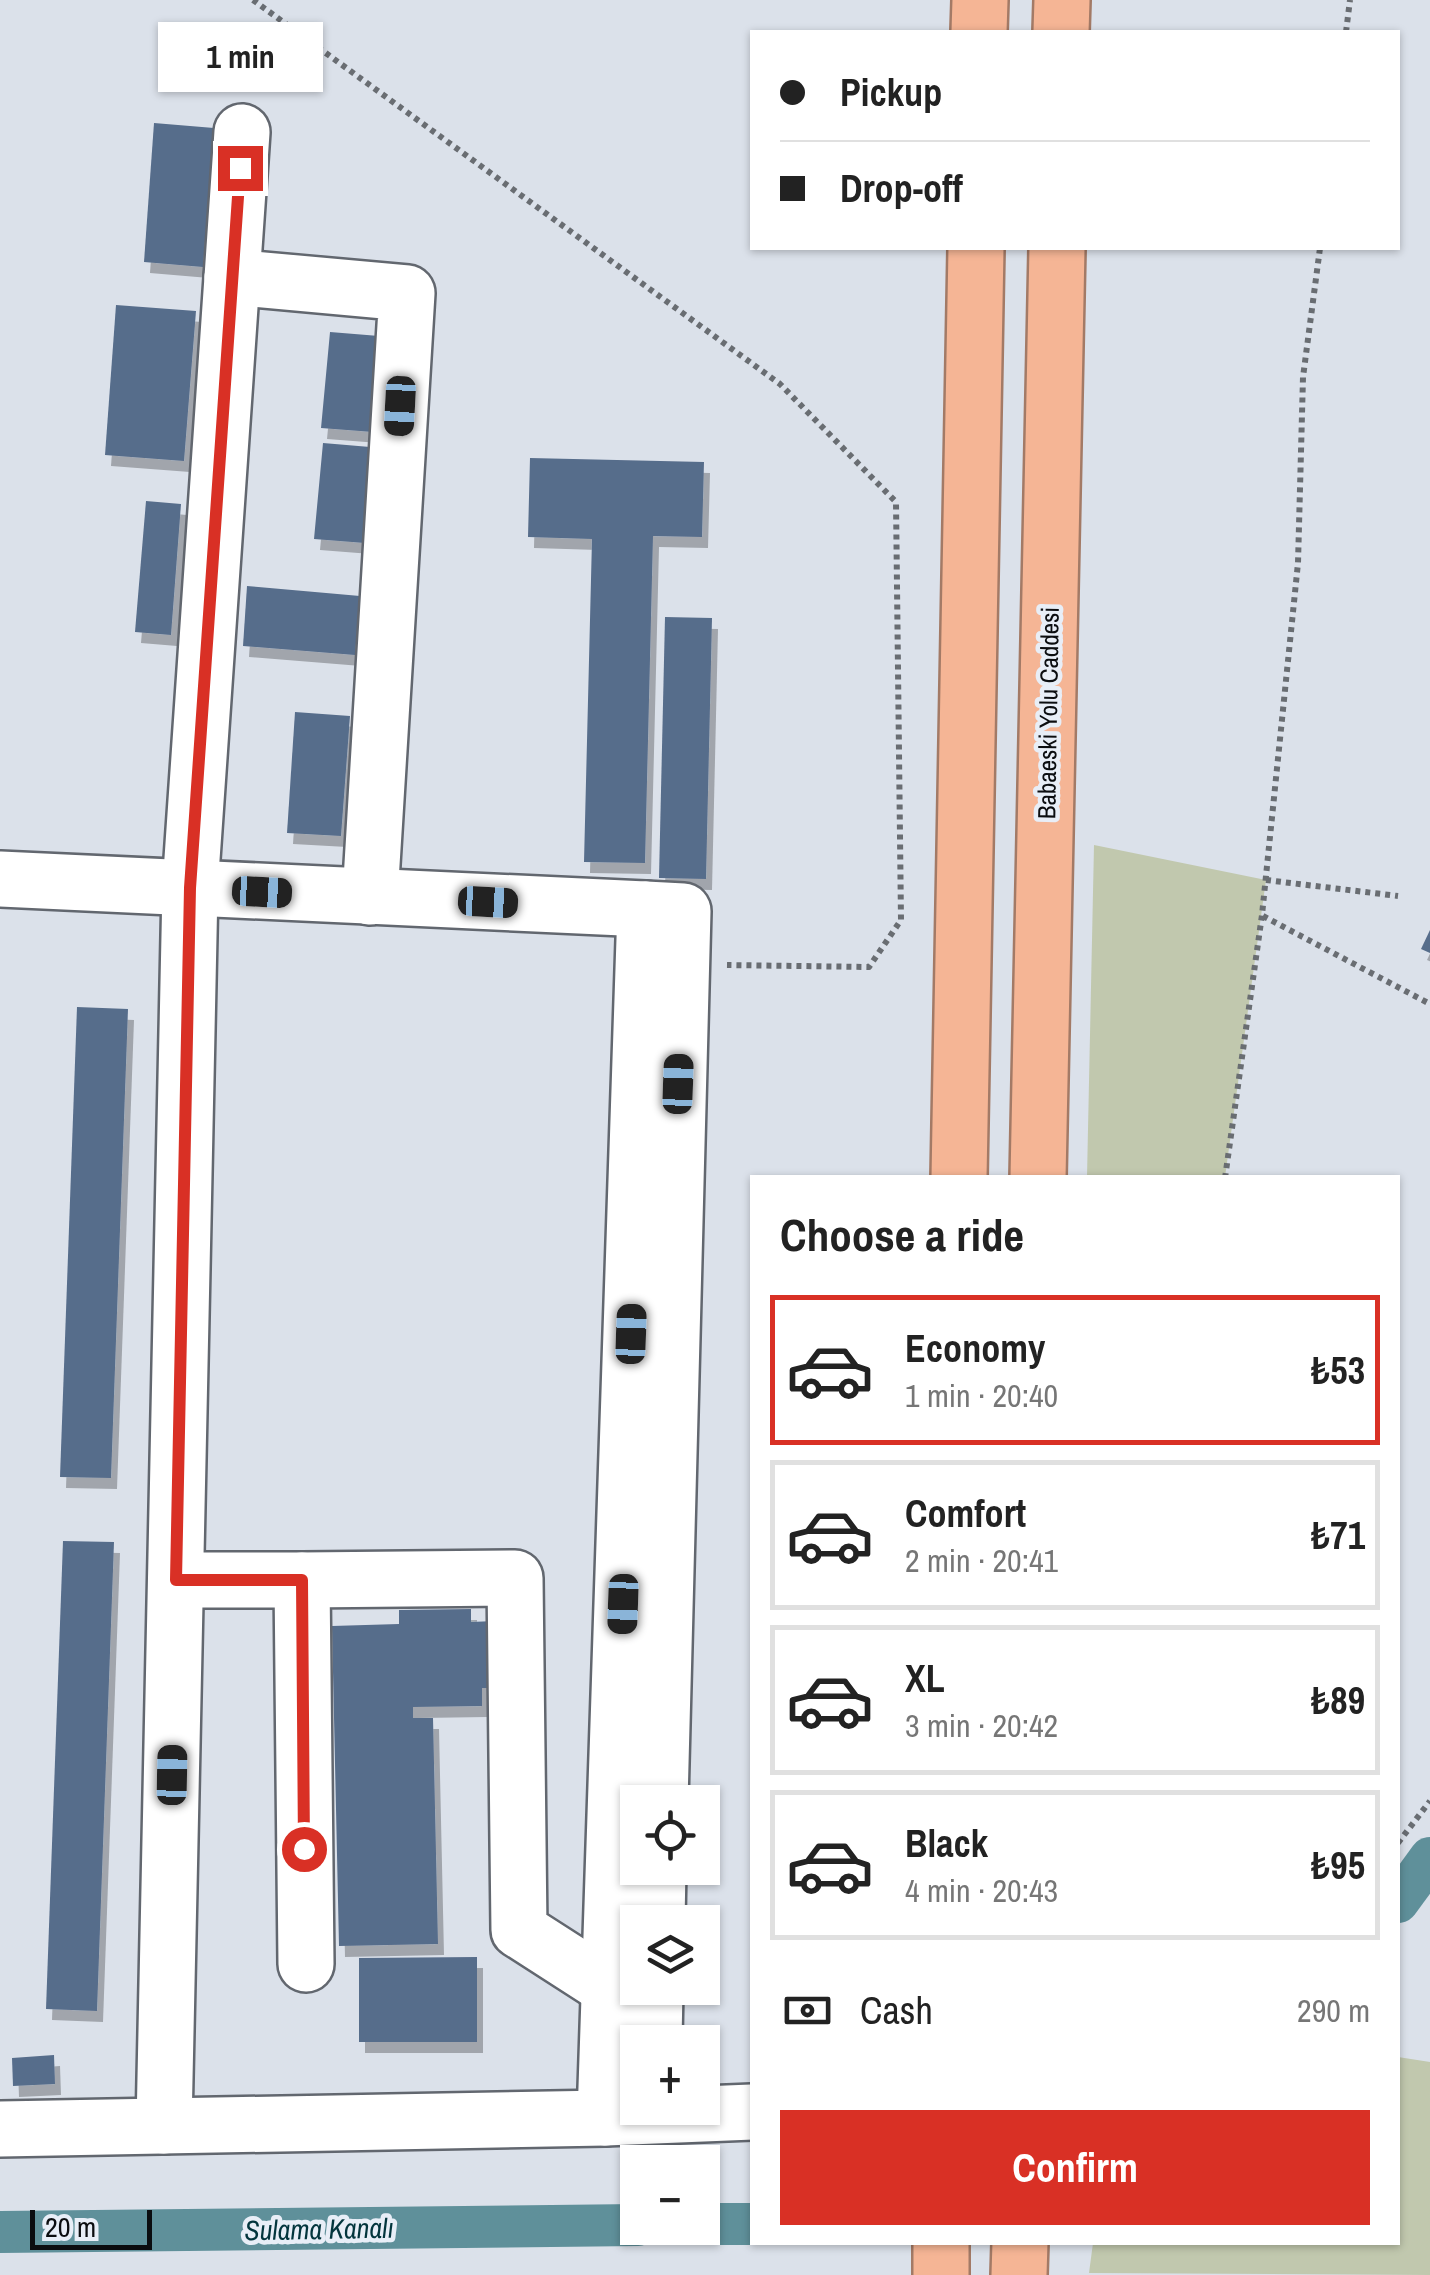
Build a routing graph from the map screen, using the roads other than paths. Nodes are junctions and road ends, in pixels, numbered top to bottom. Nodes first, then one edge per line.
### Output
1 (980, 0) edge
2 (1062, 0) edge
3 (979, 30) edge
4 (1061, 30) edge
5 (242, 132) dead end
6 (976, 250) edge
7 (1057, 250) edge
8 (232, 277) junction
9 (0, 879) edge
10 (190, 888) junction
11 (370, 896) junction
12 (644, 910) junction
13 (959, 1175) edge
14 (1038, 1175) edge
15 (176, 1580) junction
16 (302, 1580) junction
17 (660, 1785) edge
18 (634, 1905) edge
19 (306, 1964) dead end
20 (620, 1981) edge
21 (750, 2112) edge
22 (720, 2113) edge
23 (620, 2114) edge
24 (164, 2126) junction
25 (0, 2130) edge
26 (941, 2245) edge
27 (1020, 2245) edge
28 (941, 2275) edge
29 (1019, 2275) edge

1 - 3 highway
2 - 4 highway
5 - 8 lane
6 - 13 highway
7 - 14 highway, Babaeski Yolu Caddesi
8 - 10 lane
8 - 11 lane
9 - 10 lane
10 - 11 lane
10 - 15 lane
11 - 12 lane
12 - 17 lane
12 - 18 lane
15 - 16 lane
15 - 24 lane
16 - 19 lane
16 - 20 lane
21 - 22 lane
23 - 24 lane
24 - 25 lane
26 - 28 highway
27 - 29 highway

